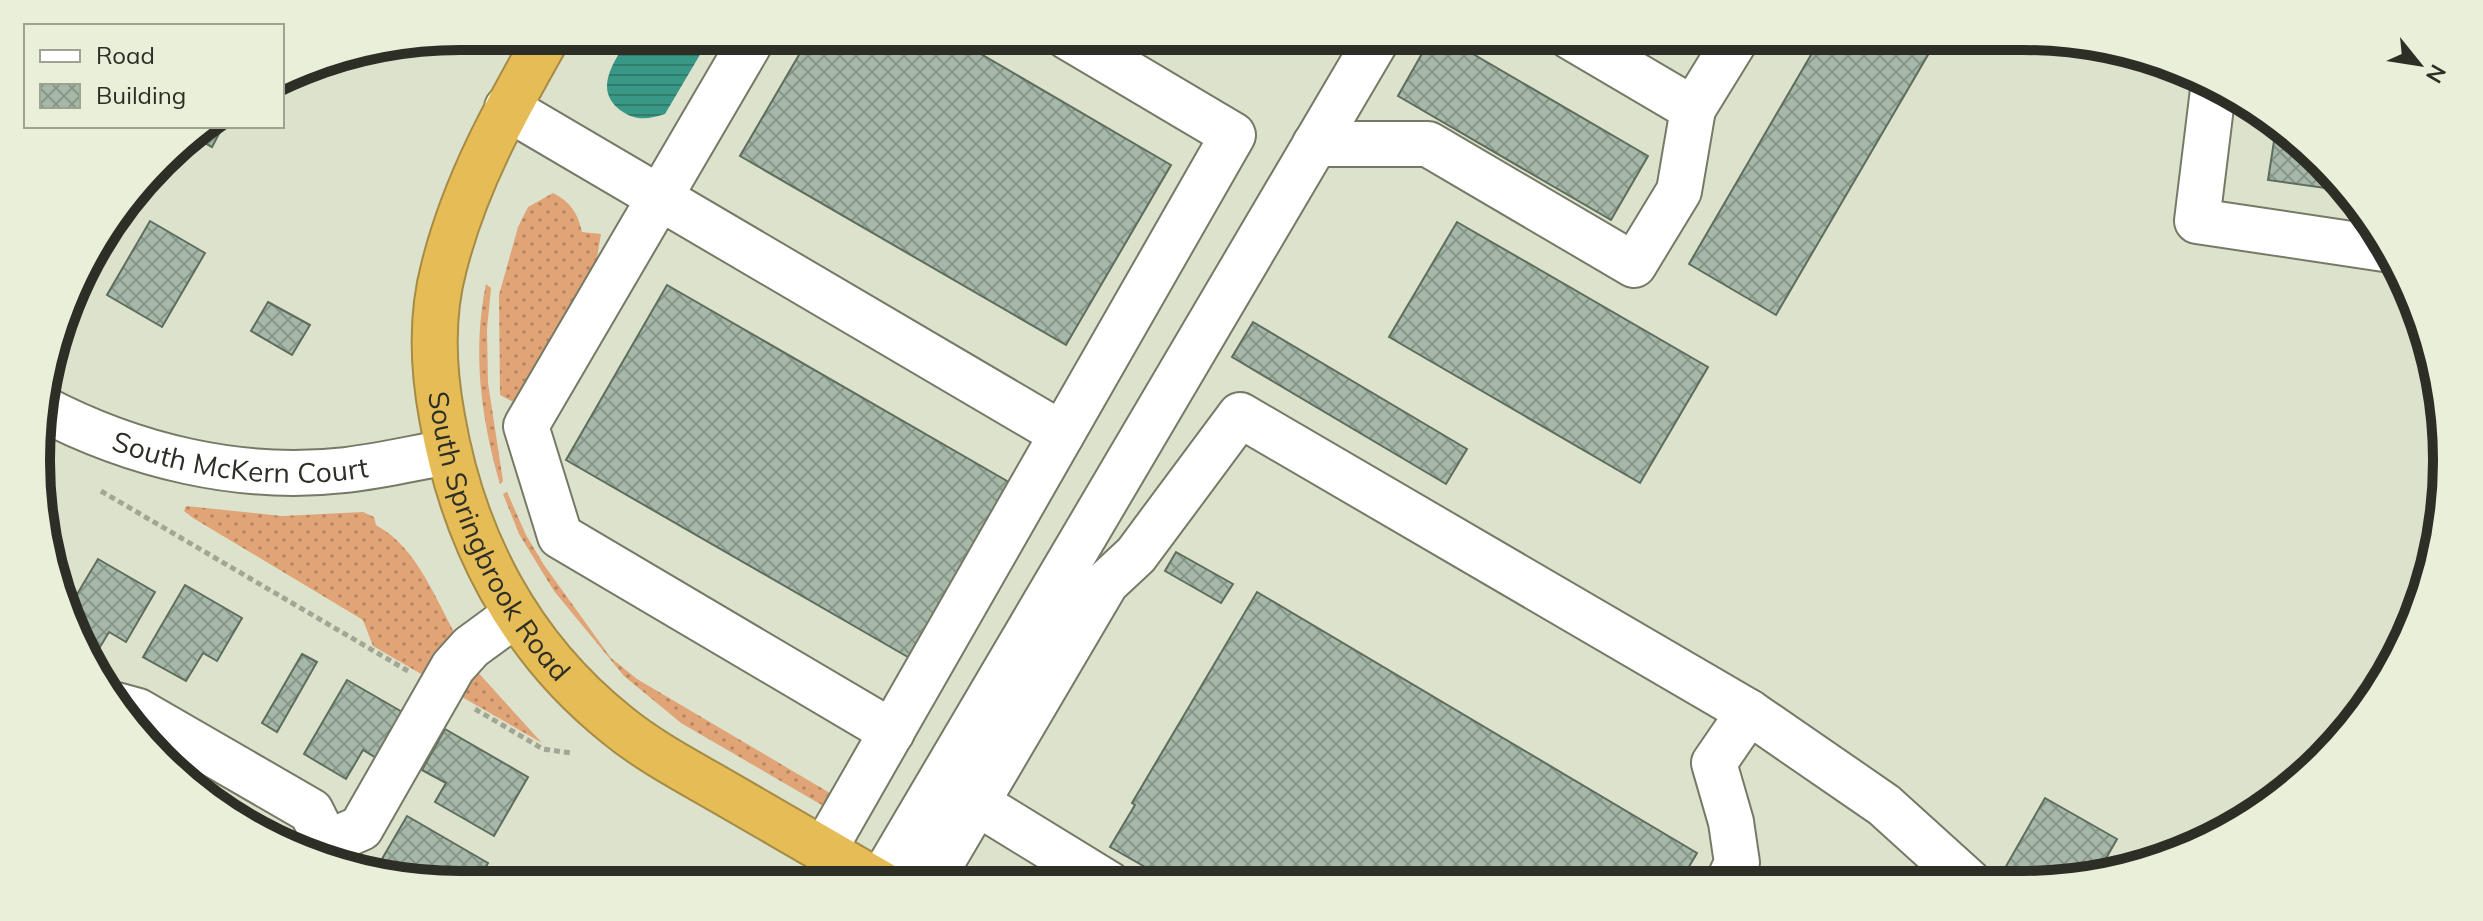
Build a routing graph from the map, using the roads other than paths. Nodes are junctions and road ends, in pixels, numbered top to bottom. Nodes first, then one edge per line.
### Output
1 (540, 50) edge
2 (746, 50) edge
3 (1090, 50) edge
4 (1371, 50) edge
5 (1593, 50) edge
6 (1729, 50) edge
7 (2212, 96) edge
8 (507, 108) junction
9 (1693, 109) junction
10 (1315, 144) junction
11 (661, 196) junction
12 (2373, 247) edge
13 (53, 414) edge
14 (1062, 434) junction
15 (448, 452) junction
16 (516, 614) junction
17 (135, 710) edge
18 (1749, 712) junction
19 (892, 732) junction
20 (977, 803) junction
21 (324, 847) edge
22 (327, 848) edge
23 (824, 850) junction
24 (860, 871) edge
25 (888, 871) edge
26 (937, 871) edge
27 (1088, 871) edge
28 (1733, 871) edge
29 (1957, 871) edge

1 - 8 highway, South Springbrook Road
2 - 11 street
3 - 14 street
4 - 10 street
5 - 9 street
6 - 9 street
7 - 12 street
8 - 11 street
8 - 15 highway, South Springbrook Road
9 - 10 street
10 - 25 street
11 - 14 street
11 - 19 street
13 - 15 street, South McKern Court
14 - 19 street
15 - 16 highway, South Springbrook Road
16 - 22 street
16 - 23 highway, South Springbrook Road
17 - 21 street
18 - 20 street
18 - 28 street
18 - 29 street
19 - 23 street
20 - 26 street
20 - 27 street
23 - 24 highway, South Springbrook Road

